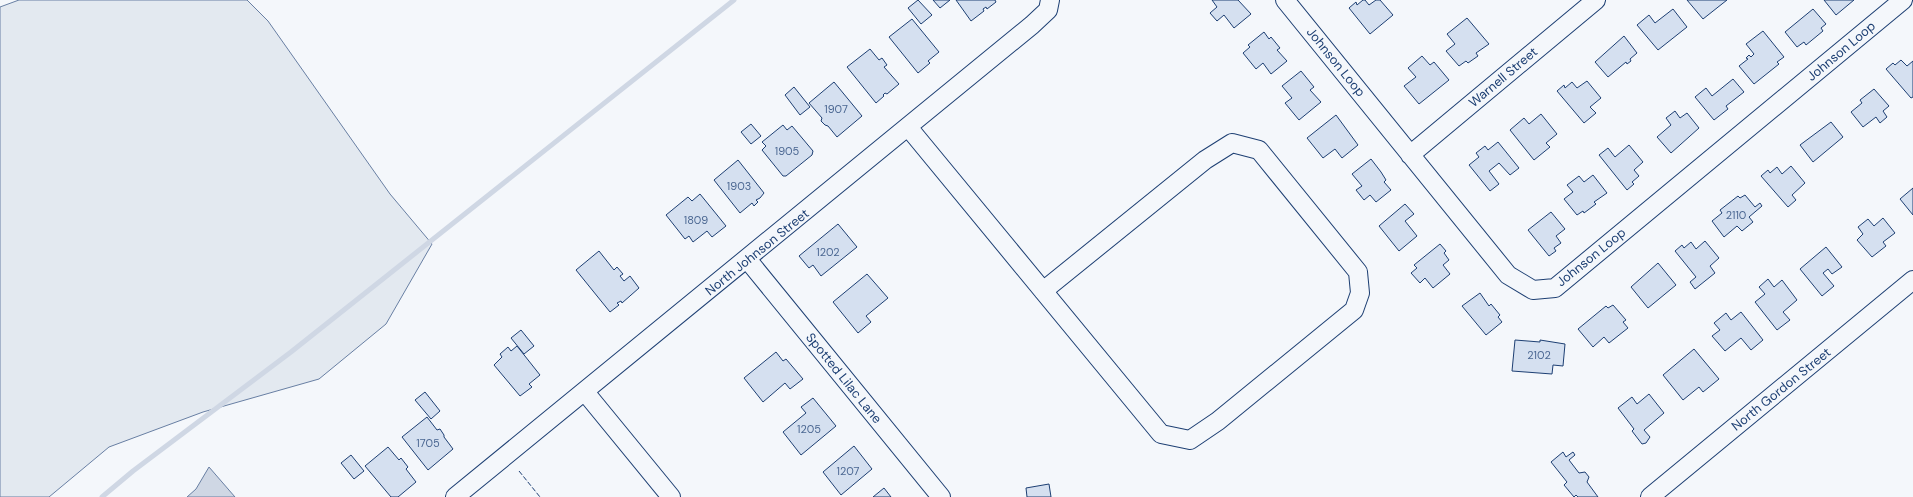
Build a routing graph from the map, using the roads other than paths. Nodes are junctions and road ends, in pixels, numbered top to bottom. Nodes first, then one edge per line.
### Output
1 (1050, 0) edge
2 (1596, 0) edge
3 (1903, 0) edge
4 (1288, 1) edge
5 (908, 127) junction
6 (1410, 155) junction
7 (747, 260) junction
8 (1913, 280) edge
9 (1043, 291) junction
10 (585, 392) junction
11 (455, 497) edge
12 (670, 497) edge
13 (942, 497) edge
14 (1650, 497) edge

1 - 5 street, North Johnson Street
2 - 6 street, Warnell Street
3 - 6 street, Johnson Loop
4 - 6 street, Johnson Loop
5 - 7 street, North Johnson Street
5 - 9 street
7 - 10 street, North Johnson Street
7 - 13 street, Spotted Lilac Lane
8 - 14 street, North Gordon Street
9 - 9 street
10 - 11 street, North Johnson Street
10 - 12 street

